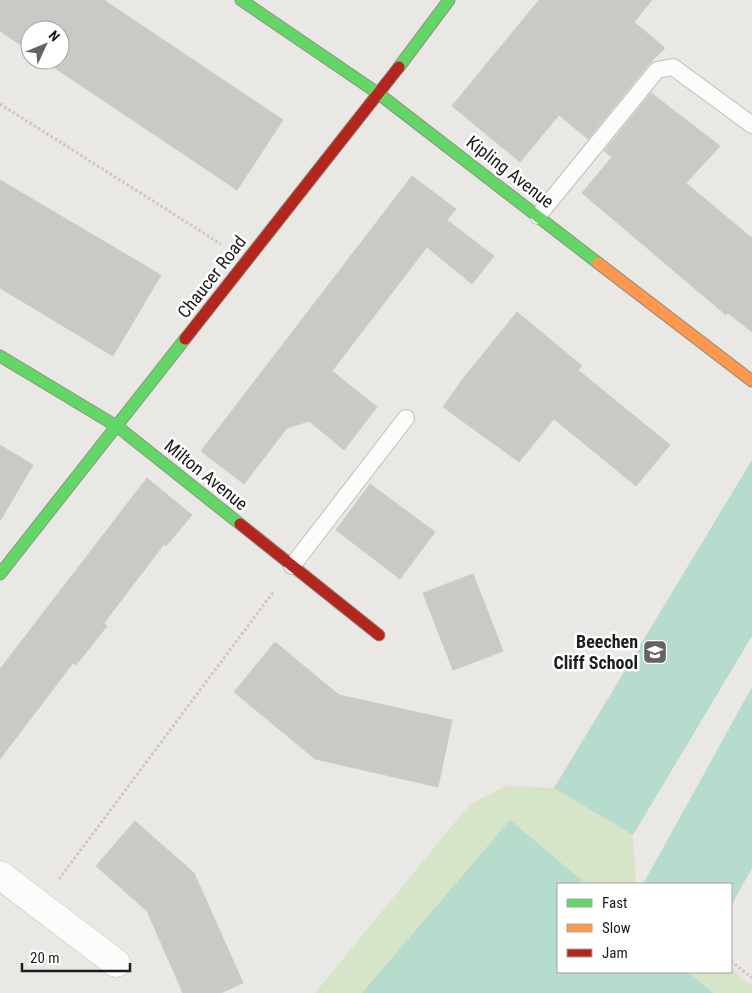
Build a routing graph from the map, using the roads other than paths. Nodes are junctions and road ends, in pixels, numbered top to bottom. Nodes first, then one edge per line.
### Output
1 (241, 0) edge
2 (449, 0) edge
3 (379, 94) junction
4 (752, 125) edge
5 (538, 216) junction
6 (0, 356) edge
7 (752, 381) edge
8 (406, 418) dead end
9 (118, 426) junction
10 (292, 566) junction
11 (0, 574) edge
12 (379, 635) dead end
13 (0, 875) edge
14 (116, 963) dead end

1 - 3 street, Kipling Avenue
2 - 3 street, Chaucer Road
3 - 5 street, Kipling Avenue
3 - 9 street, Chaucer Road
4 - 5 lane
5 - 7 street, Kipling Avenue
6 - 9 street, Milton Avenue
8 - 10 lane
9 - 10 street, Milton Avenue
9 - 11 street, Chaucer Road
10 - 12 street, Milton Avenue
13 - 14 street

